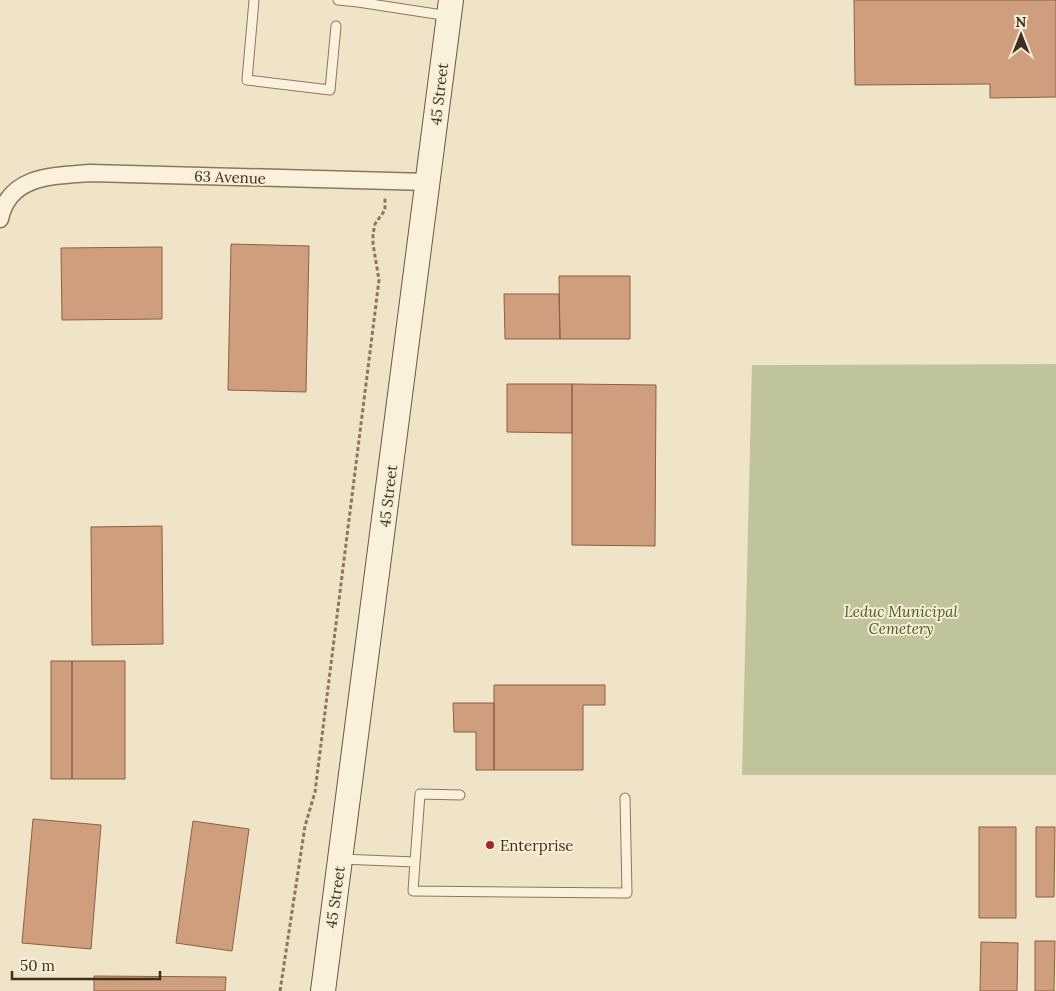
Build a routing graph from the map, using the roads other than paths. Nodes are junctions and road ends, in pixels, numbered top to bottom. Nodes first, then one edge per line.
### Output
1 (254, 0) edge
2 (338, 0) edge
3 (358, 1) edge
4 (450, 8) edge
5 (336, 26) dead end
6 (428, 182) junction
7 (0, 219) edge
8 (460, 795) dead end
9 (625, 798) dead end
10 (340, 859) junction
11 (415, 862) junction
12 (322, 991) edge

1 - 5 lane
2 - 3 lane
3 - 4 lane
4 - 6 main road, 45 Street
6 - 7 street, 63 Avenue
6 - 10 main road, 45 Street
8 - 11 lane
9 - 11 lane
10 - 11 lane
10 - 12 main road, 45 Street

